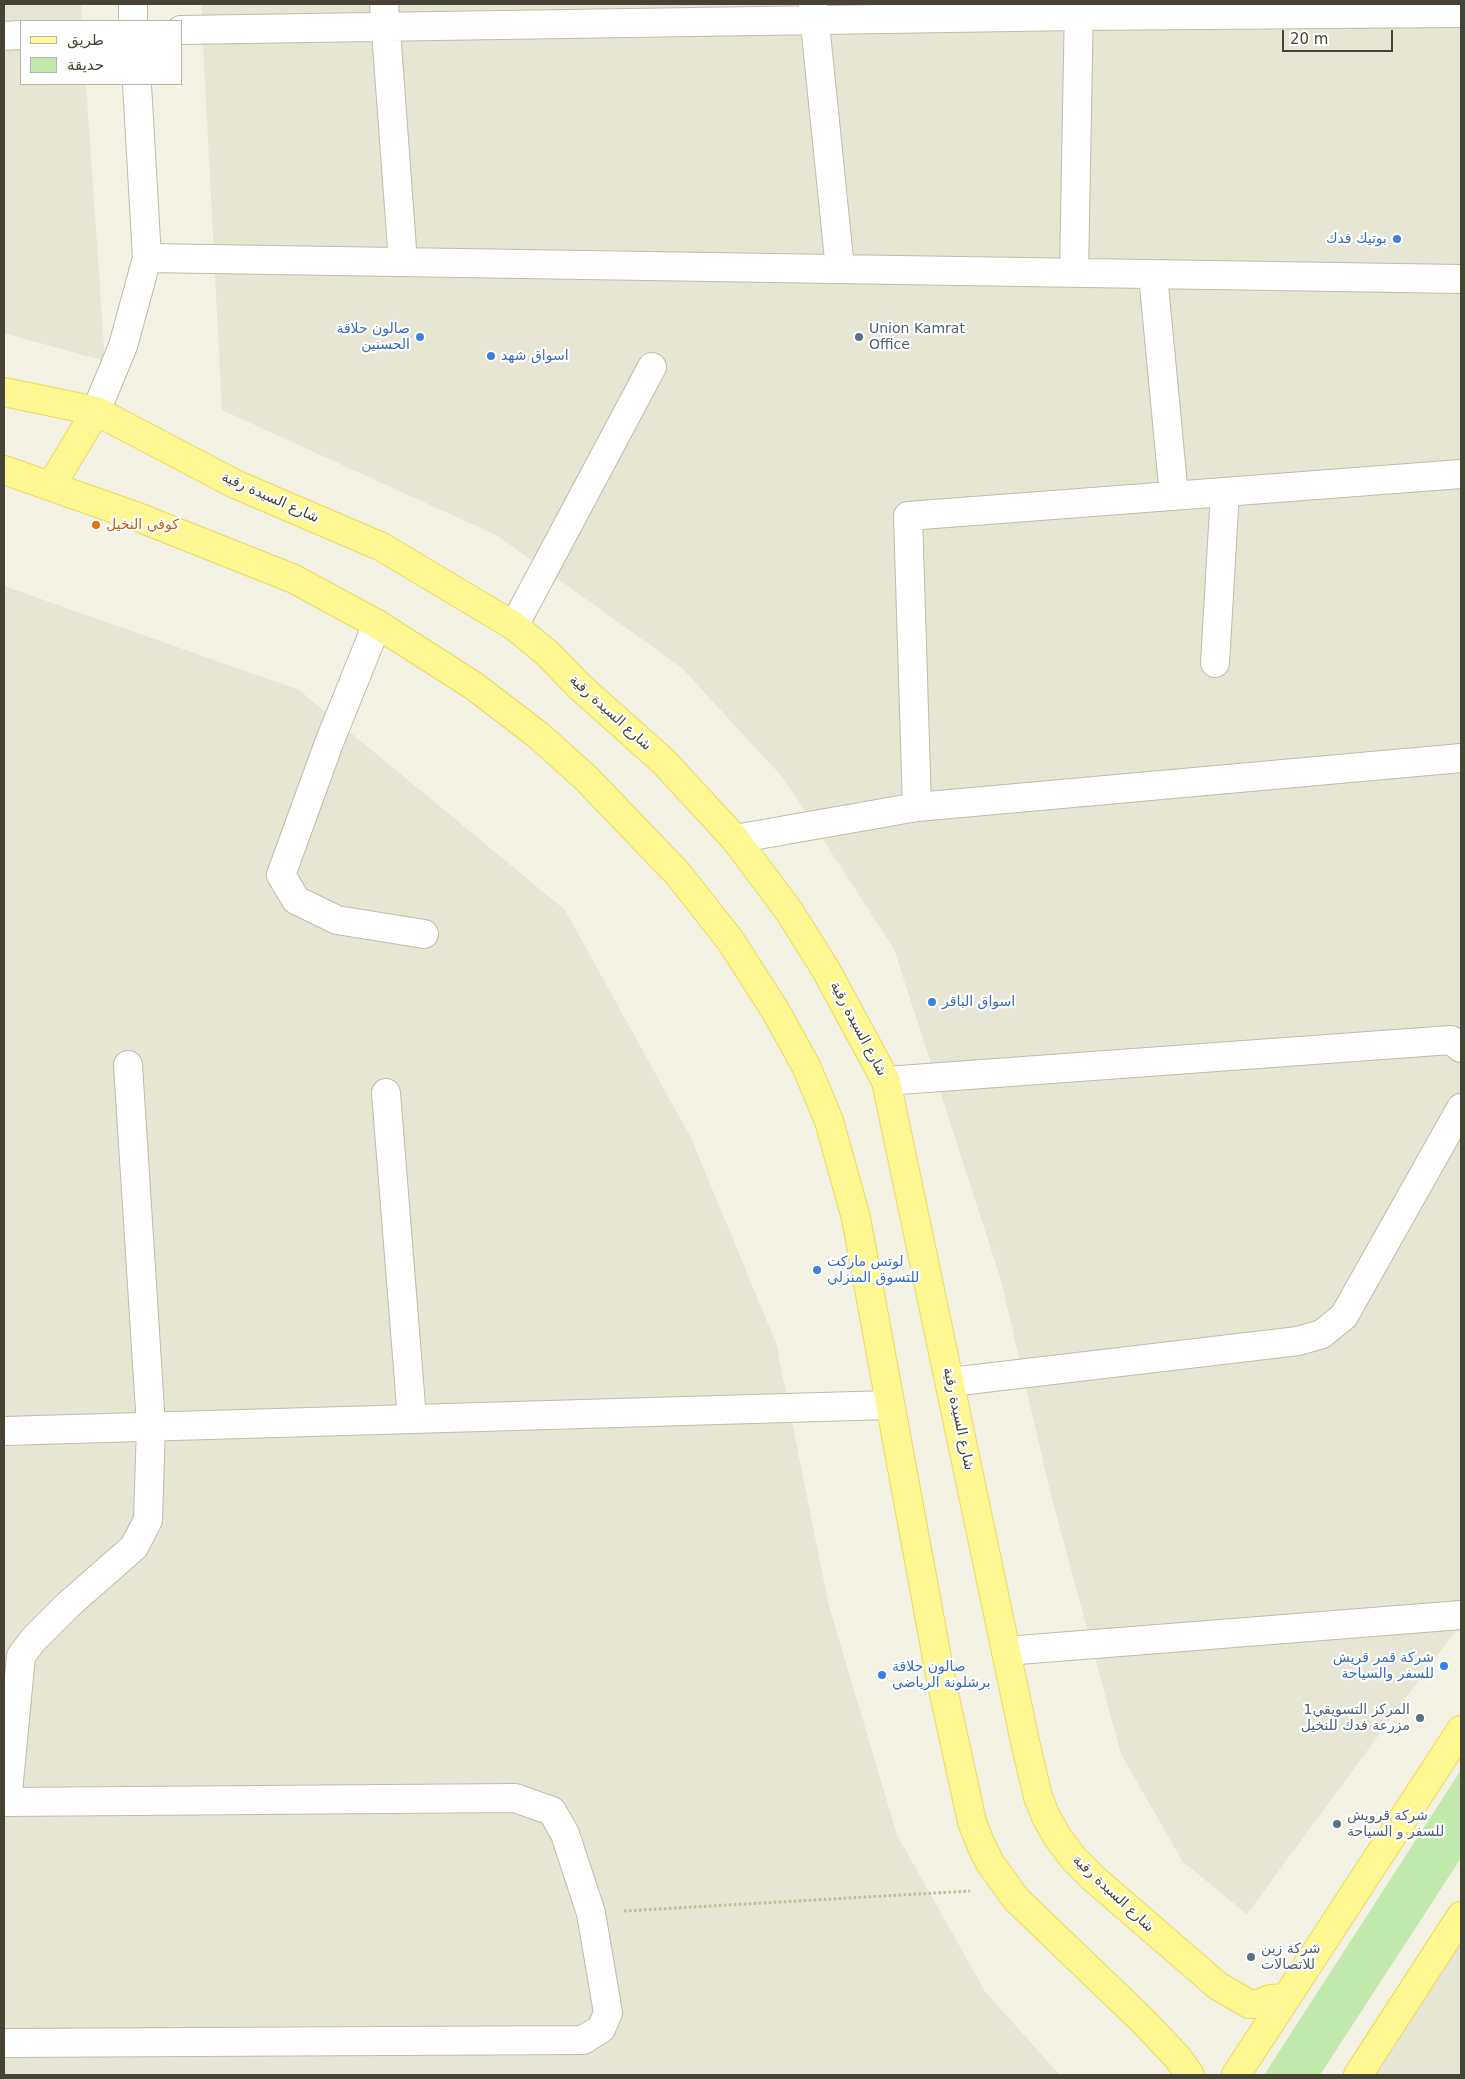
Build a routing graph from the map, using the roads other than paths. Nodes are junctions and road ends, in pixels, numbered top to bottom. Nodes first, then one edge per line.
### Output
1 (133, 4) edge
2 (1076, 8) edge
3 (1261, 9) edge
4 (814, 12) edge
5 (1461, 13) edge
6 (385, 15) edge
7 (133, 20) edge
8 (182, 30) edge
9 (20, 35) edge
10 (4, 36) edge
11 (137, 85) edge
12 (147, 258) junction
13 (403, 262) junction
14 (840, 269) junction
15 (1074, 273) junction
16 (1154, 274) junction
17 (1461, 279) edge
18 (652, 368) dead end
19 (4, 392) edge
20 (96, 411) junction
21 (4, 470) edge
22 (1461, 474) edge
23 (51, 486) junction
24 (1224, 492) junction
25 (1174, 496) junction
26 (377, 624) junction
27 (514, 626) junction
28 (1215, 663) dead end
29 (1461, 758) edge
30 (918, 807) junction
31 (735, 839) junction
32 (424, 934) dead end
33 (1461, 1048) edge
34 (128, 1065) dead end
35 (886, 1081) junction
36 (386, 1093) dead end
37 (1461, 1108) edge
38 (951, 1382) junction
39 (889, 1405) junction
40 (412, 1419) junction
41 (151, 1426) junction
42 (4, 1430) edge
43 (1461, 1615) edge
44 (1006, 1651) junction
45 (1461, 1730) edge
46 (5, 1802) edge
47 (1461, 1916) edge
48 (1286, 1998) junction
49 (4, 2043) edge
50 (1190, 2075) edge
51 (1236, 2075) edge
52 (1358, 2075) edge

1 - 7 street
2 - 3 street
2 - 4 street
2 - 15 street
3 - 5 street
4 - 6 street
4 - 14 street
6 - 8 street
6 - 13 street
9 - 10 street
11 - 12 street
12 - 13 street
12 - 20 street
13 - 14 street
14 - 15 street
15 - 16 street
16 - 17 street
16 - 25 street
18 - 27 street
19 - 20 main road, شارع السيدة رقية
20 - 23 main road
20 - 27 main road, شارع السيدة رقية
21 - 23 main road
22 - 24 street
23 - 26 main road
24 - 25 street
24 - 28 street
25 - 30 street
26 - 32 street
26 - 39 main road
27 - 31 main road, شارع السيدة رقية
29 - 30 street
30 - 31 street
31 - 35 main road, شارع السيدة رقية
33 - 35 street
34 - 41 street
35 - 38 main road, شارع السيدة رقية
36 - 40 street
37 - 38 street
38 - 44 main road, شارع السيدة رقية
39 - 40 street
39 - 50 main road
40 - 41 street
41 - 42 street
41 - 46 street
43 - 44 street
44 - 48 main road, شارع السيدة رقية
45 - 48 main road
46 - 49 street
47 - 52 main road
48 - 51 main road

